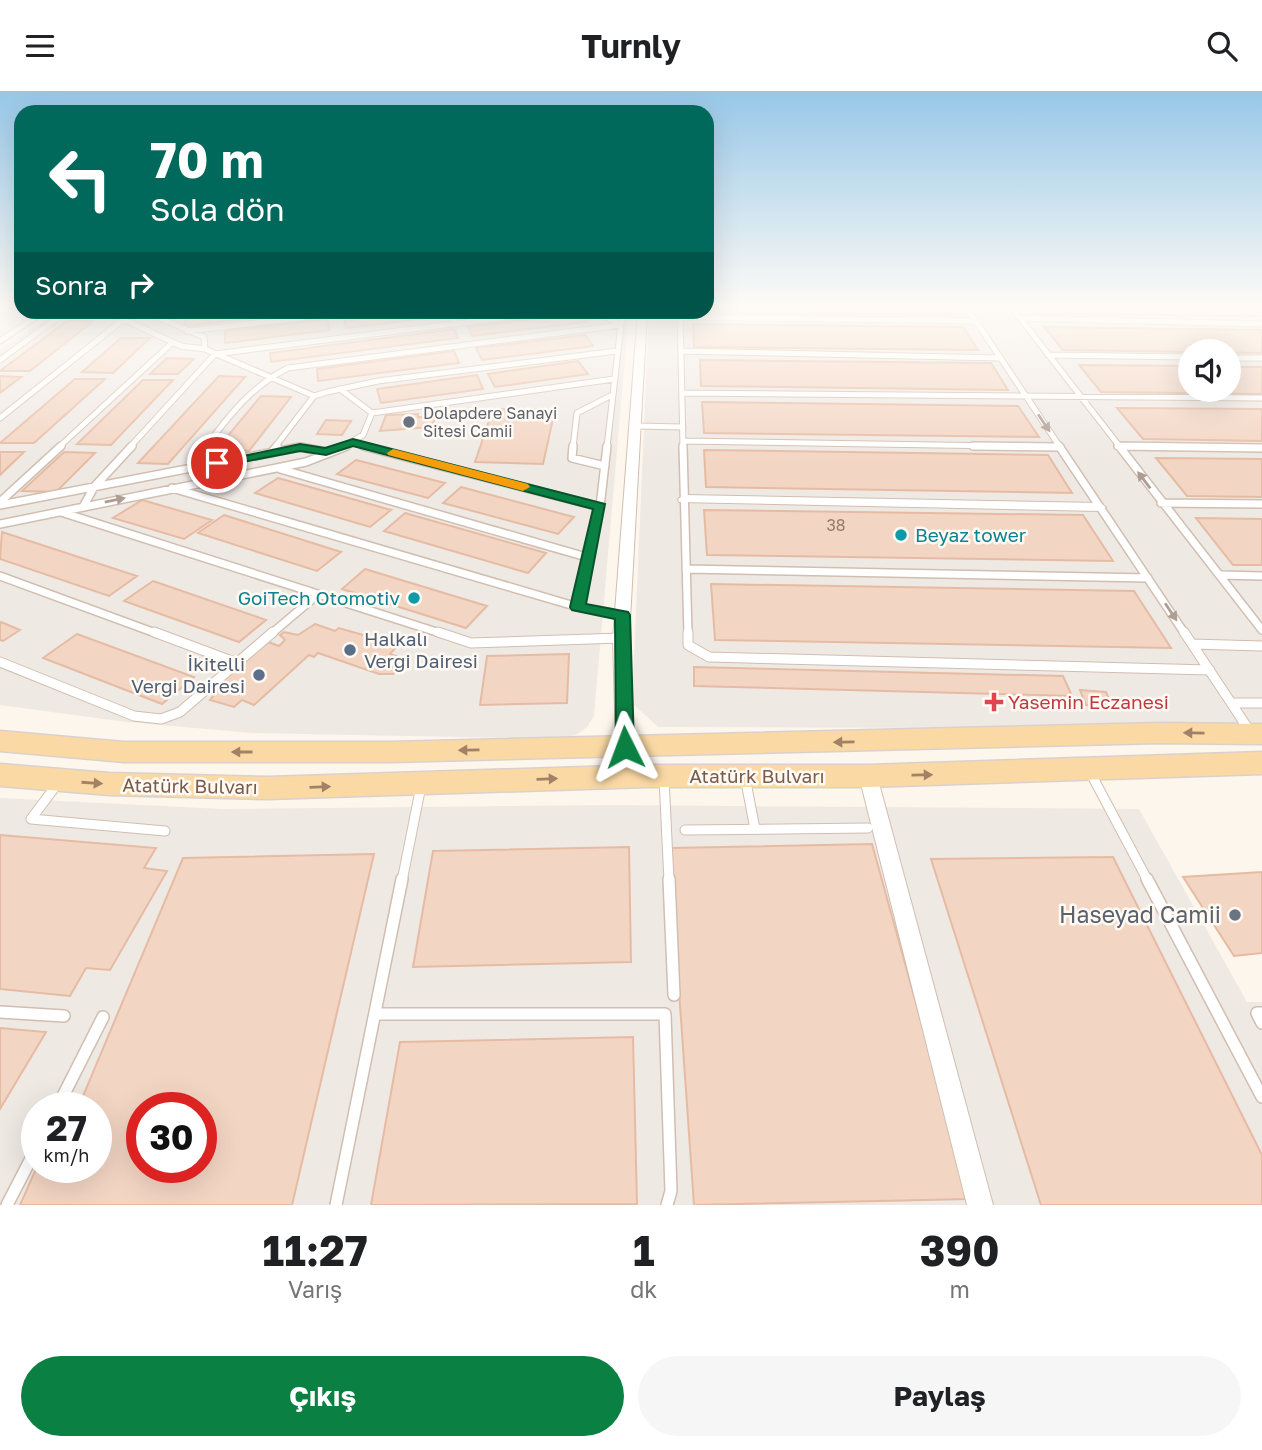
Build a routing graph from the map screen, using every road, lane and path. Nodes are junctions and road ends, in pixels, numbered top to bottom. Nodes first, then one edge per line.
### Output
1 (76, 357) edge
2 (157, 357) edge
3 (211, 357) edge
4 (224, 357) edge
5 (364, 357) edge
6 (569, 357) edge
7 (616, 357) edge
8 (641, 357) edge
9 (681, 357) edge
10 (954, 357) edge
11 (1050, 357) edge
12 (1000, 358) joint
13 (1241, 358) edge
14 (1262, 358) edge
15 (268, 376) junction
16 (614, 379) junction
17 (340, 389) junction
18 (682, 393) junction
19 (1079, 395) junction
20 (314, 396) junction
21 (610, 396) junction
22 (1027, 397) junction
23 (1262, 398) edge
24 (372, 413) junction
25 (0, 418) edge
26 (637, 426) junction
27 (683, 426) junction
28 (683, 441) junction
29 (353, 443) junction
30 (1118, 446) junction
31 (1060, 447) junction
32 (1262, 448) edge
33 (326, 451) junction
34 (271, 453) junction
35 (605, 466) junction
36 (276, 468) junction
37 (190, 469) junction
38 (94, 487) junction
39 (172, 488) junction
40 (684, 499) junction
41 (1161, 502) junction
42 (0, 504) edge
43 (1262, 504) edge
44 (83, 507) junction
45 (600, 507) junction
46 (1100, 507) junction
47 (61, 512) junction
48 (0, 524) edge
49 (590, 558) junction
50 (686, 569) junction
51 (1221, 575) junction
52 (0, 576) edge
53 (1262, 576) edge
54 (1148, 578) junction
55 (316, 596) junction
56 (578, 607) junction
57 (623, 615) junction
58 (1262, 630) edge
59 (621, 638) junction
60 (1192, 644) junction
61 (1262, 646) edge
62 (0, 662) edge
63 (237, 663) junction
64 (1210, 670) junction
65 (1232, 703) junction
66 (1262, 703) edge
67 (1257, 734) edge
68 (0, 741) edge
69 (625, 747) junction
70 (1262, 763) edge
71 (1089, 770) junction
72 (664, 776) junction
73 (745, 776) junction
74 (868, 776) junction
75 (3, 780) edge
76 (60, 780) junction
77 (422, 783) junction
78 (868, 828) dead end
79 (755, 829) junction
80 (685, 830) dead end
81 (165, 831) dead end
82 (674, 995) dead end
83 (0, 1011) edge
84 (1262, 1013) edge
85 (375, 1014) junction
86 (64, 1016) dead end
87 (103, 1017) dead end
88 (1262, 1023) edge
89 (65, 1092) edge
90 (1262, 1097) edge
91 (21, 1178) edge
92 (7, 1205) edge
93 (336, 1205) edge
94 (667, 1205) edge
95 (980, 1205) edge

1 - 25 lane
2 - 42 lane
3 - 38 lane
4 - 15 lane
5 - 15 lane
6 - 17 lane
7 - 16 lane
8 - 26 street
9 - 18 lane
10 - 12 lane
11 - 19 lane
12 - 22 lane
13 - 14 lane
15 - 20 lane
15 - 37 lane
16 - 21 lane
16 - 24 lane
17 - 20 lane
17 - 24 lane
18 - 22 lane
18 - 27 lane
19 - 22 lane
19 - 23 lane
19 - 30 lane
20 - 34 lane
21 - 35 lane
21 - 35 lane
22 -> 31 lane
24 - 29 lane
26 - 27 lane
26 - 57 street
27 - 28 lane
28 - 31 lane
28 - 40 lane
29 - 33 lane
29 - 45 lane
30 - 32 lane
41 -> 30 lane
31 - 46 lane
33 - 34 lane
33 - 36 lane
34 - 37 lane
35 - 45 lane
36 - 39 lane
36 - 49 lane
37 - 38 lane
38 - 42 lane
38 - 44 lane
44 -> 39 lane
39 - 56 lane
40 - 46 street
40 - 50 lane
41 - 43 lane
41 - 51 lane
44 - 47 lane
45 - 49 lane
46 - 54 lane
47 - 48 lane
47 - 55 lane
49 - 56 lane
50 - 54 lane
50 - 64 lane
51 - 53 lane
51 - 58 lane
52 - 63 lane
54 -> 60 lane
55 - 59 lane
55 - 63 lane
56 - 57 lane
57 - 59 street
59 - 69 street
60 - 61 lane
60 - 64 lane
62 - 63 lane
64 - 65 lane
65 - 66 lane
65 - 67 lane
67 -> 69 main road, Atatürk Bulvarı
69 -> 68 main road, Atatürk Bulvarı
70 - 71 main road, Atatürk Bulvarı
74 -> 71 main road, Atatürk Bulvarı
71 - 90 lane
72 - 73 main road, Atatürk Bulvarı
77 -> 72 main road, Atatürk Bulvarı
72 - 82 lane
73 - 74 main road, Atatürk Bulvarı
73 - 79 lane
74 - 95 street
75 - 76 main road, Atatürk Bulvarı
76 -> 77 main road, Atatürk Bulvarı
76 - 81 lane
77 - 85 lane
78 - 79 lane
79 - 80 lane
83 - 86 lane
84 - 88 lane
85 - 93 lane
85 - 94 lane
87 - 89 lane
91 - 92 lane

